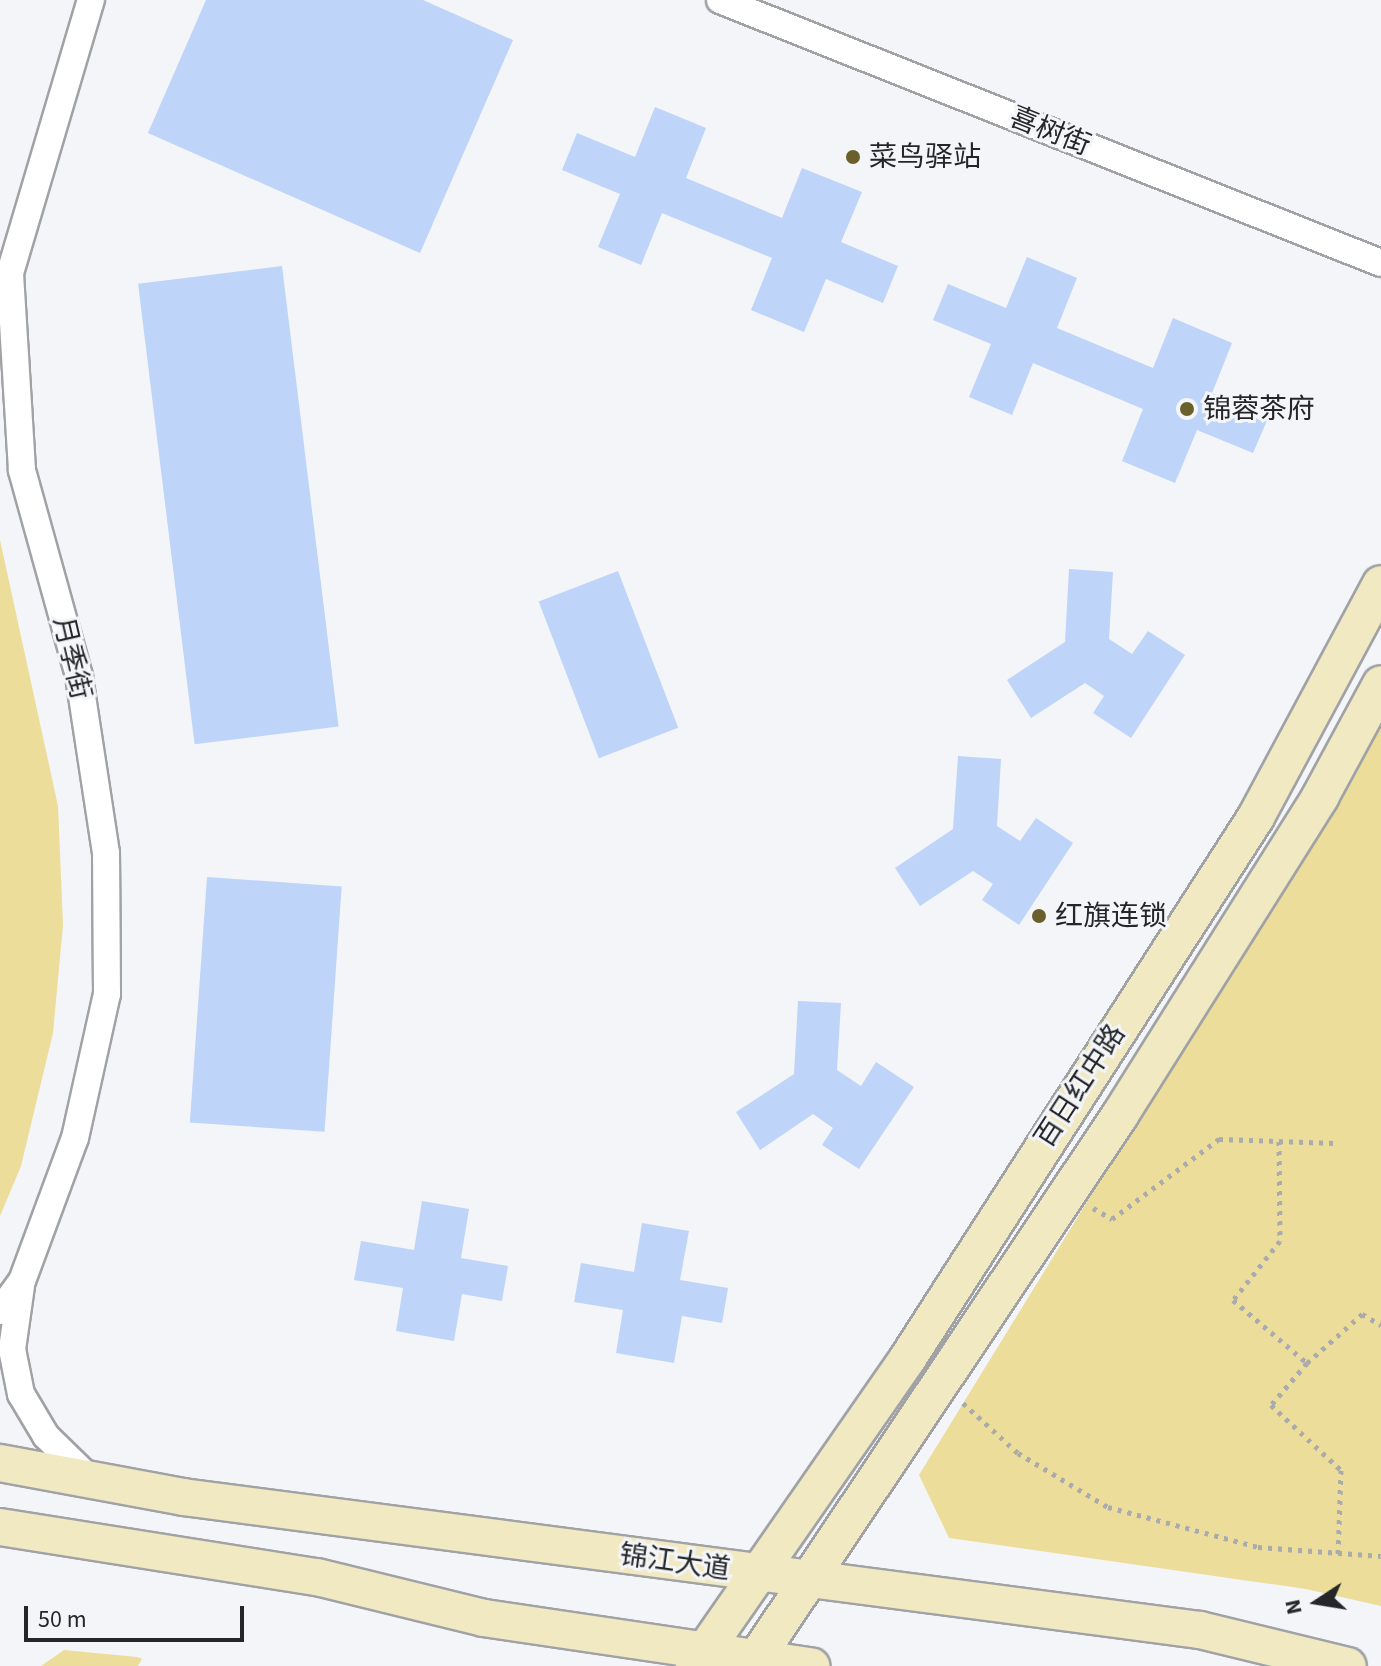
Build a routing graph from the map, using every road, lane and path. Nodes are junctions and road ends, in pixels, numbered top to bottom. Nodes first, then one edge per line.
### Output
1 (91, 0) edge
2 (720, 0) edge
3 (1381, 263) edge
4 (5, 271) edge
5 (1381, 584) edge
6 (1381, 684) edge
7 (1279, 1141) junction
8 (1335, 1143) dead end
9 (1085, 1204) dead end
10 (22, 1281) junction
11 (0, 1311) edge
12 (1381, 1325) edge
13 (1307, 1363) junction
14 (963, 1403) dead end
15 (0, 1463) edge
16 (90, 1479) junction
17 (0, 1527) edge
18 (1338, 1554) junction
19 (1381, 1556) edge
20 (755, 1573) junction
21 (815, 1579) junction
22 (700, 1658) edge
23 (755, 1660) edge
24 (811, 1666) edge
25 (1348, 1666) edge

1 - 4 street, 月季街
2 - 3 street, 喜树街
4 - 10 street, 月季街
5 - 20 street, 百日红中路
6 - 21 street, 百日红中路
7 - 8 path
7 - 9 path
7 - 13 path
10 - 11 street, 月季街
10 - 16 street
12 - 13 path
13 - 18 path
14 - 18 path
15 - 16 street, 锦江大道
16 - 20 street, 锦江大道
17 - 22 street
18 - 19 path
20 - 21 street, 锦江大道
20 - 22 street, 百日红中路
21 - 23 street, 百日红中路
21 - 25 street, 锦江大道
22 - 23 street
23 - 24 street

